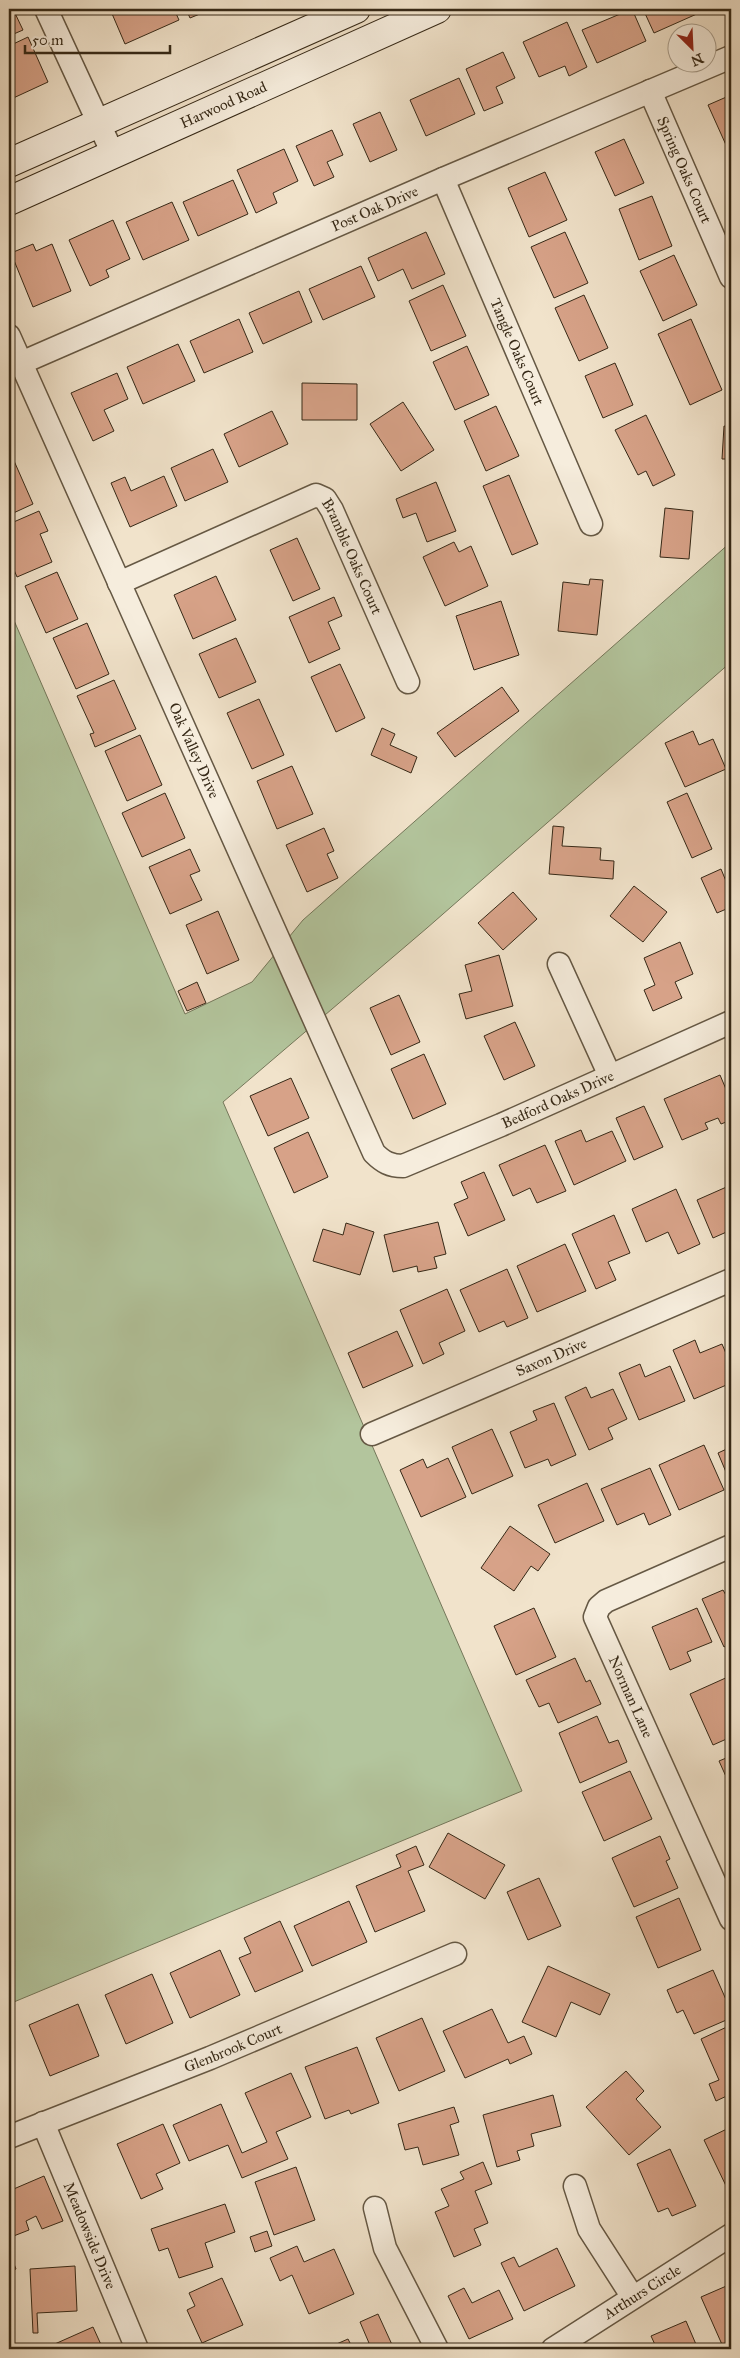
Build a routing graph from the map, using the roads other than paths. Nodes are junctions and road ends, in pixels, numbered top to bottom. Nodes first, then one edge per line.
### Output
1 (46, 9) edge
2 (356, 9) edge
3 (437, 9) edge
4 (731, 57) edge
5 (650, 91) junction
6 (98, 124) junction
7 (113, 154) junction
8 (9, 163) edge
9 (443, 179) junction
10 (9, 201) edge
11 (731, 277) edge
12 (9, 336) edge
13 (21, 363) junction
14 (591, 524) dead end
15 (119, 583) junction
16 (408, 682) dead end
17 (559, 964) dead end
18 (731, 1022) edge
19 (610, 1076) junction
20 (382, 1161) joint
21 (731, 1280) edge
22 (372, 1434) dead end
23 (731, 1546) edge
24 (731, 1919) edge
25 (455, 1954) dead end
26 (43, 2123) junction
27 (9, 2137) edge
28 (575, 2186) dead end
29 (375, 2208) dead end
30 (731, 2235) edge
31 (632, 2296) junction
32 (137, 2349) edge
33 (436, 2349) edge
34 (553, 2349) edge

1 - 6 street
2 - 6 main road
3 - 7 main road, Harwood Road
4 - 5 street, Post Oak Drive
5 - 9 street, Post Oak Drive
5 - 11 street, Spring Oaks Court
6 - 7 street
6 - 8 main road
7 - 10 main road, Harwood Road
9 - 13 street, Post Oak Drive
9 - 14 street, Tangle Oaks Court
12 - 13 street, Oak Valley Drive
13 - 15 street, Oak Valley Drive
15 - 16 street, Bramble Oaks Court
15 - 20 street, Oak Valley Drive
17 - 19 street
18 - 19 street, Bedford Oaks Drive
19 - 20 street, Bedford Oaks Drive
21 - 22 street, Saxon Drive
23 - 24 street, Norman Lane
25 - 26 street, Glenbrook Court
26 - 27 street, Glenbrook Court
26 - 32 street, Meadowside Drive
28 - 31 street
29 - 33 street
30 - 31 street, Arthurs Circle
31 - 34 street, Arthurs Circle

